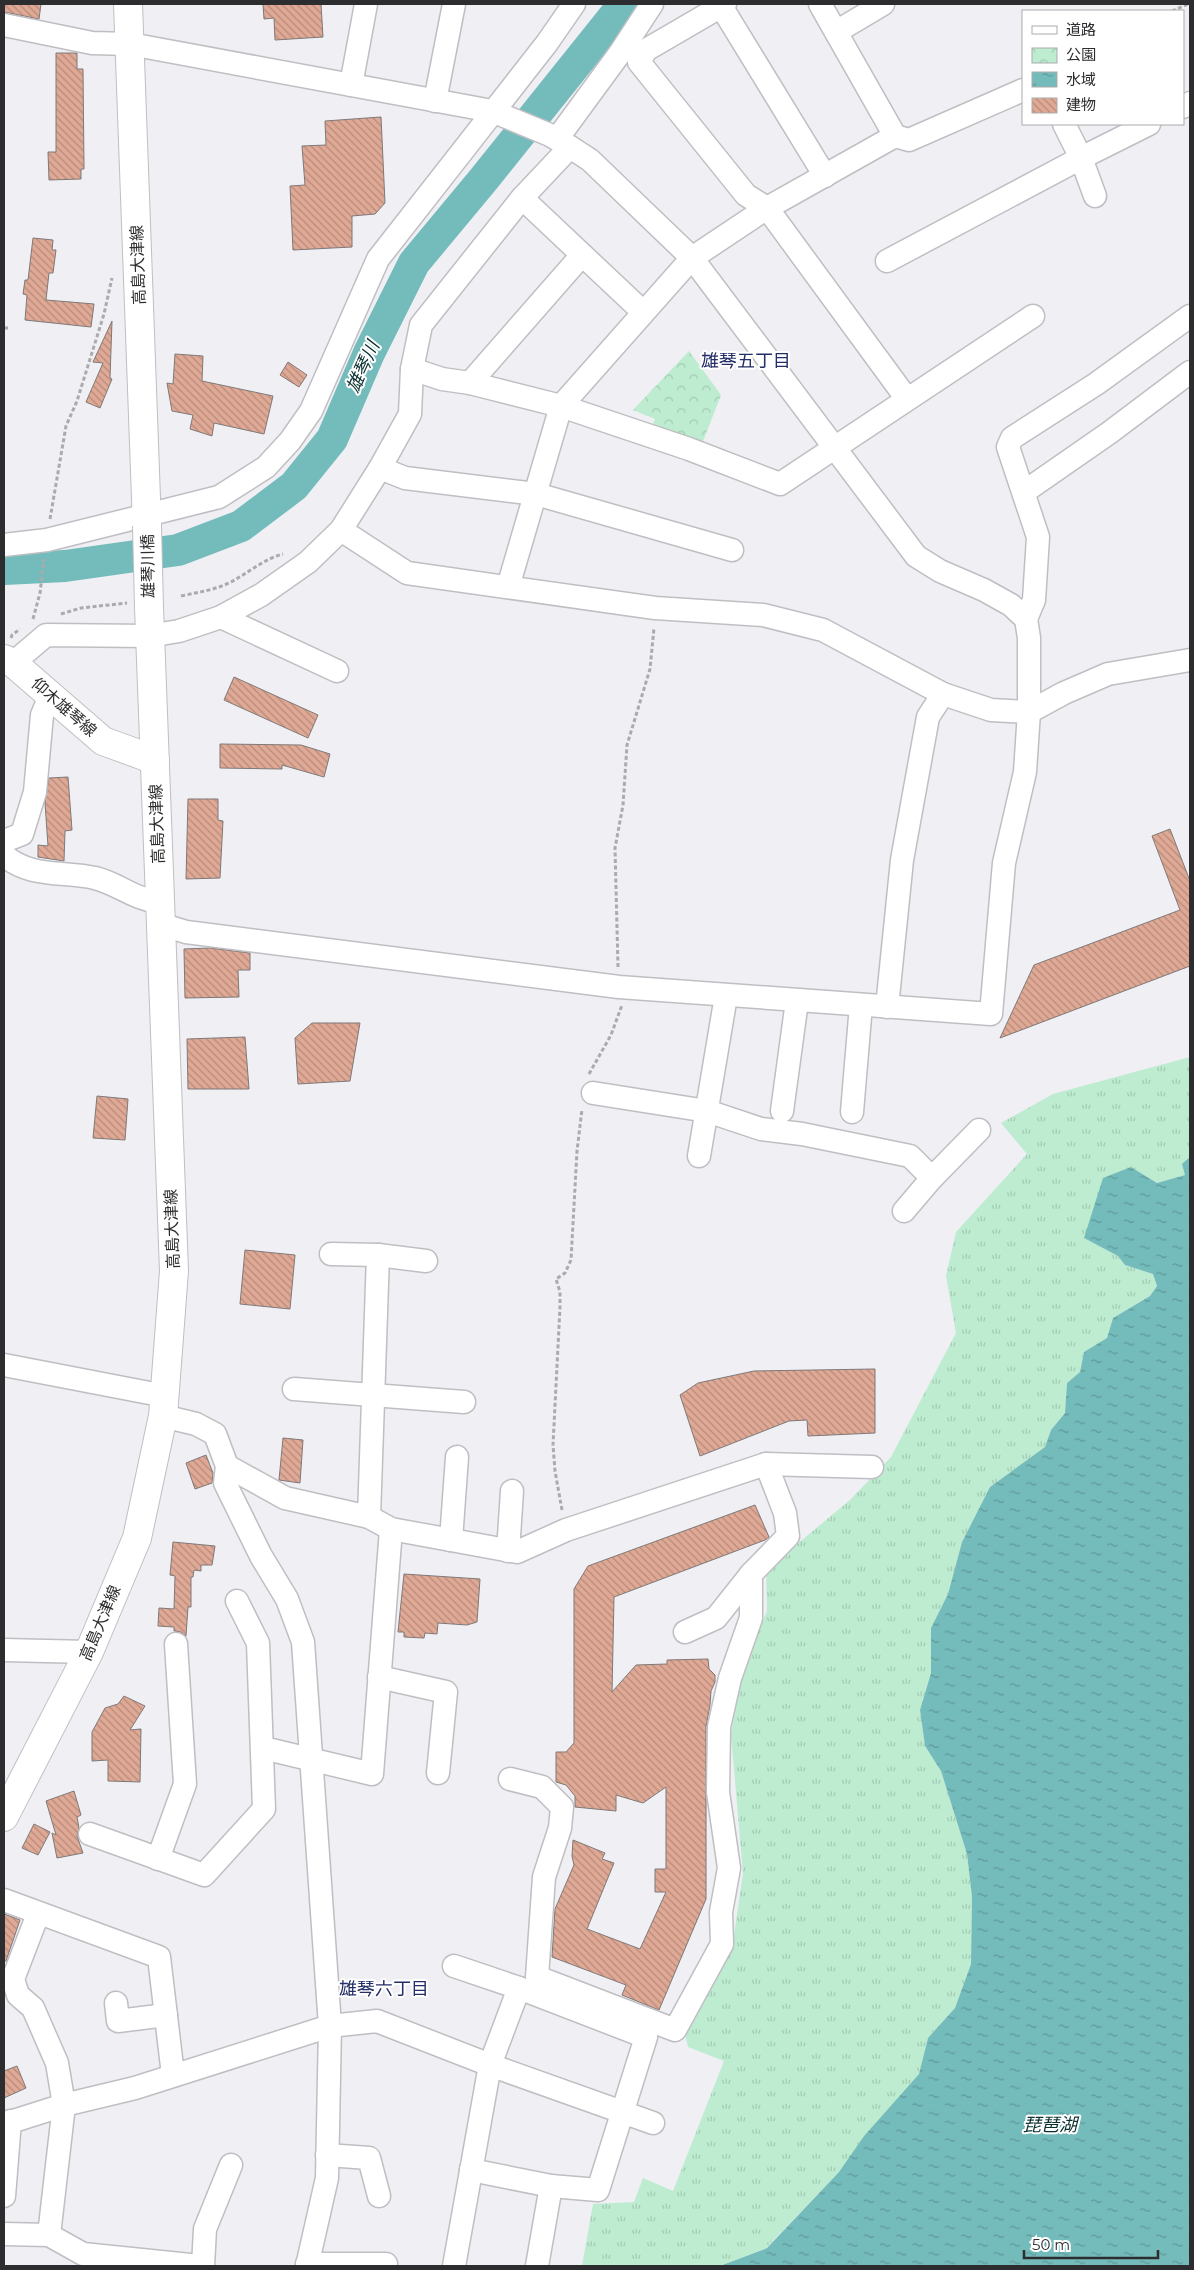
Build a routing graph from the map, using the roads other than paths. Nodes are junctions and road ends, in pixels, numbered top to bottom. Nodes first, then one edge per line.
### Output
1 (128, 4) edge
2 (366, 4) edge
3 (454, 4) edge
4 (574, 4) edge
5 (652, 4) edge
6 (820, 4) edge
7 (883, 4) edge
8 (723, 5) edge
9 (4, 25) edge
10 (836, 32) junction
11 (130, 44) junction
12 (351, 85) junction
13 (1022, 90) edge
14 (435, 101) junction
15 (492, 111) junction
16 (1064, 125) edge
17 (1147, 125) edge
18 (895, 136) junction
19 (559, 140) junction
20 (1081, 158) junction
21 (825, 176) junction
22 (1095, 196) dead end
23 (522, 198) junction
24 (768, 208) junction
25 (582, 254) junction
26 (692, 258) junction
27 (887, 261) dead end
28 (643, 312) junction
29 (1033, 316) dead end
30 (1190, 316) edge
31 (412, 370) junction
32 (1190, 372) edge
33 (470, 383) junction
34 (907, 399) junction
35 (561, 406) junction
36 (834, 448) junction
37 (380, 468) junction
38 (1024, 492) junction
39 (536, 494) junction
40 (147, 520) junction
41 (341, 530) junction
42 (4, 545) edge
43 (732, 550) dead end
44 (508, 587) junction
45 (149, 607) joint
46 (221, 617) junction
47 (1026, 619) junction
48 (150, 636) junction
49 (8, 655) edge
50 (1190, 660) edge
51 (336, 671) dead end
52 (943, 694) junction
53 (50, 696) junction
54 (1029, 712) junction
55 (155, 760) junction
56 (4, 841) edge
57 (4, 856) edge
58 (159, 913) junction
59 (726, 996) junction
60 (797, 1001) junction
61 (861, 1005) junction
62 (887, 1007) junction
63 (587, 1093) road end
64 (707, 1111) junction
65 (782, 1111) dead end
66 (852, 1112) dead end
67 (979, 1130) dead end
68 (699, 1156) dead end
69 (932, 1178) junction
70 (904, 1211) dead end
71 (331, 1254) dead end
72 (378, 1255) junction
73 (426, 1260) dead end
74 (4, 1365) edge
75 (294, 1389) dead end
76 (372, 1394) junction
77 (464, 1402) dead end
78 (164, 1406) junction
79 (457, 1457) dead end
80 (766, 1464) junction
81 (227, 1466) junction
82 (872, 1467) dead end
83 (512, 1492) dead end
84 (369, 1516) junction
85 (391, 1529) junction
86 (451, 1540) junction
87 (508, 1551) junction
88 (751, 1574) junction
89 (237, 1601) dead end
90 (685, 1632) dead end
91 (176, 1644) dead end
92 (4, 1650) edge
93 (89, 1652) junction
94 (379, 1677) junction
95 (263, 1748) junction
96 (312, 1760) junction
97 (438, 1772) dead end
98 (510, 1779) dead end
99 (4, 1817) edge
100 (90, 1834) dead end
101 (158, 1858) junction
102 (4, 1900) edge
103 (38, 1914) junction
104 (454, 1966) dead end
105 (520, 1988) junction
106 (116, 2003) dead end
107 (166, 2015) junction
108 (330, 2026) junction
109 (490, 2065) junction
110 (173, 2075) junction
111 (64, 2105) junction
112 (622, 2112) junction
113 (7, 2122) edge
114 (653, 2123) dead end
115 (327, 2155) junction
116 (231, 2164) dead end
117 (471, 2170) junction
118 (551, 2186) junction
119 (4, 2196) edge
120 (379, 2196) dead end
121 (4, 2234) edge
122 (49, 2235) junction
123 (117, 2261) edge
124 (386, 2264) dead end
125 (307, 2265) edge
126 (201, 2266) edge
127 (454, 2266) edge
128 (538, 2266) edge

1 - 11 main road, 高島大津線
2 - 12 street
3 - 14 street
4 - 15 street
5 - 19 street
6 - 10 street
7 - 10 street
8 - 21 street
8 - 24 street
9 - 11 street
10 - 18 street
11 - 12 street
11 - 40 main road, 高島大津線
12 - 14 street
13 - 18 street
14 - 15 street
15 - 19 street
15 - 40 street
16 - 20 street
17 - 20 street
18 - 21 street
19 - 23 street
19 - 26 street
20 - 22 street
20 - 27 street
21 - 24 street
23 - 25 street
23 - 31 street
24 - 26 street
24 - 34 street
25 - 28 street
25 - 33 street
26 - 28 street
26 - 36 street
28 - 35 street
29 - 34 street
30 - 38 street
31 - 33 street
31 - 37 street
32 - 38 street
33 - 35 street
34 - 36 street
35 - 36 street
35 - 39 street
36 - 47 street
37 - 39 street
37 - 41 street
38 - 47 street
39 - 43 street
39 - 44 street
40 - 42 street
40 - 45 main road, 雄琴川橋, bridge
41 - 44 street
41 - 46 street
44 - 52 street
45 - 48 main road, 高島大津線
46 - 48 street
46 - 51 street
47 - 54 street
48 - 49 street
48 - 55 main road, 高島大津線
49 - 53 main road, 仰木雄琴線
50 - 54 street
52 - 54 street
52 - 62 street
53 - 55 main road, 仰木雄琴線
53 - 56 street
54 - 62 street
55 - 58 main road, 高島大津線
57 - 58 street
58 - 59 street
58 - 78 main road, 高島大津線
59 - 60 street
59 - 64 street
60 - 61 street
60 - 65 street
61 - 62 street
61 - 66 street
63 - 64 street
64 - 68 street
64 - 69 street
67 - 69 street
69 - 70 street
71 - 72 street
72 - 73 street
72 - 76 street
74 - 78 street
75 - 76 street
76 - 77 street
76 - 84 street
78 - 81 street
78 - 93 main road, 高島大津線
79 - 86 street
80 - 82 street
80 - 87 street
80 - 88 street
81 - 84 street
81 - 96 street
83 - 87 street
84 - 85 street
85 - 86 street
85 - 94 street
86 - 87 street
88 - 90 street
88 - 98 street
89 - 95 street
91 - 101 street
92 - 93 street
93 - 99 main road, 高島大津線
94 - 96 street
94 - 97 street
95 - 96 street
95 - 101 street
96 - 108 street
100 - 101 street
102 - 103 street
103 - 107 street
103 - 111 street
104 - 105 street
105 - 109 street
105 - 112 street
106 - 107 street
107 - 110 street
108 - 109 street
108 - 110 street
108 - 115 street
109 - 112 street
109 - 117 street
110 - 111 street
111 - 113 street
111 - 122 street
112 - 114 street
112 - 118 street
113 - 119 street
115 - 120 street
115 - 125 street
116 - 126 street
117 - 118 street
117 - 127 street
118 - 128 street
121 - 122 street
122 - 123 street
123 - 126 street
124 - 125 street

